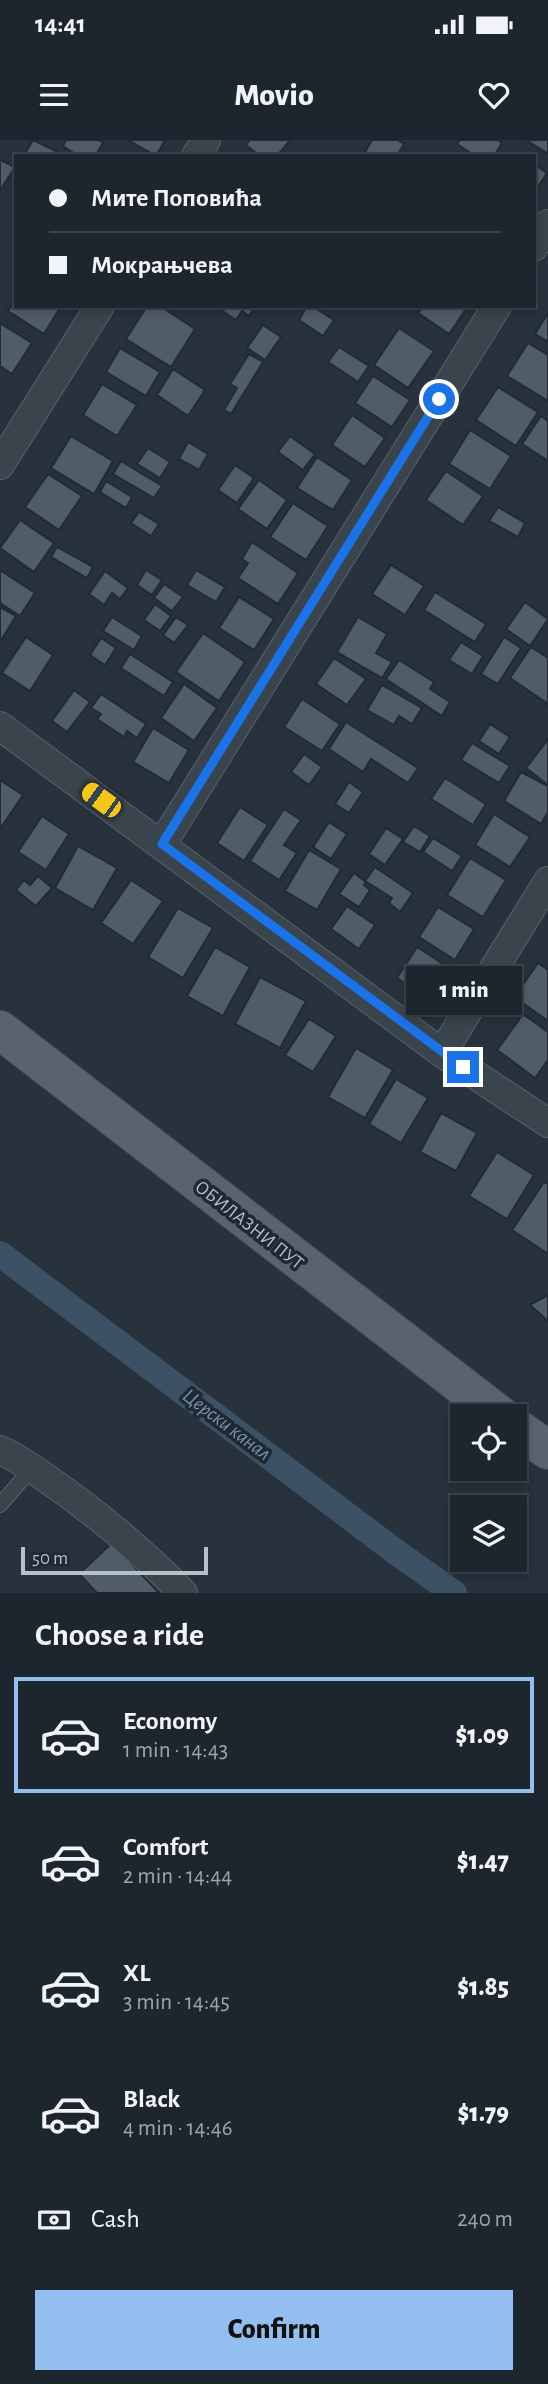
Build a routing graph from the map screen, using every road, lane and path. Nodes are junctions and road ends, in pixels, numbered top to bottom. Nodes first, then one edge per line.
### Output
1 (548, 224) edge
2 (536, 244) edge
3 (99, 308) edge
4 (496, 308) edge
5 (0, 465) edge
6 (0, 726) edge
7 (162, 844) junction
8 (548, 881) edge
9 (0, 1030) edge
10 (442, 1053) junction
11 (548, 1123) edge
12 (485, 1404) edge
13 (527, 1435) edge
14 (0, 1450) edge
15 (548, 1450) edge
16 (32, 1468) junction
17 (0, 1505) edge
18 (183, 1593) edge

1 - 2 street
3 - 5 street
4 - 7 street
6 - 7 street
7 - 10 street
8 - 10 street
9 - 12 main road, ОБИЛАЗНИ ПУТ
10 - 11 street
13 - 15 main road
14 - 16 street
16 - 17 lane
16 - 18 street

